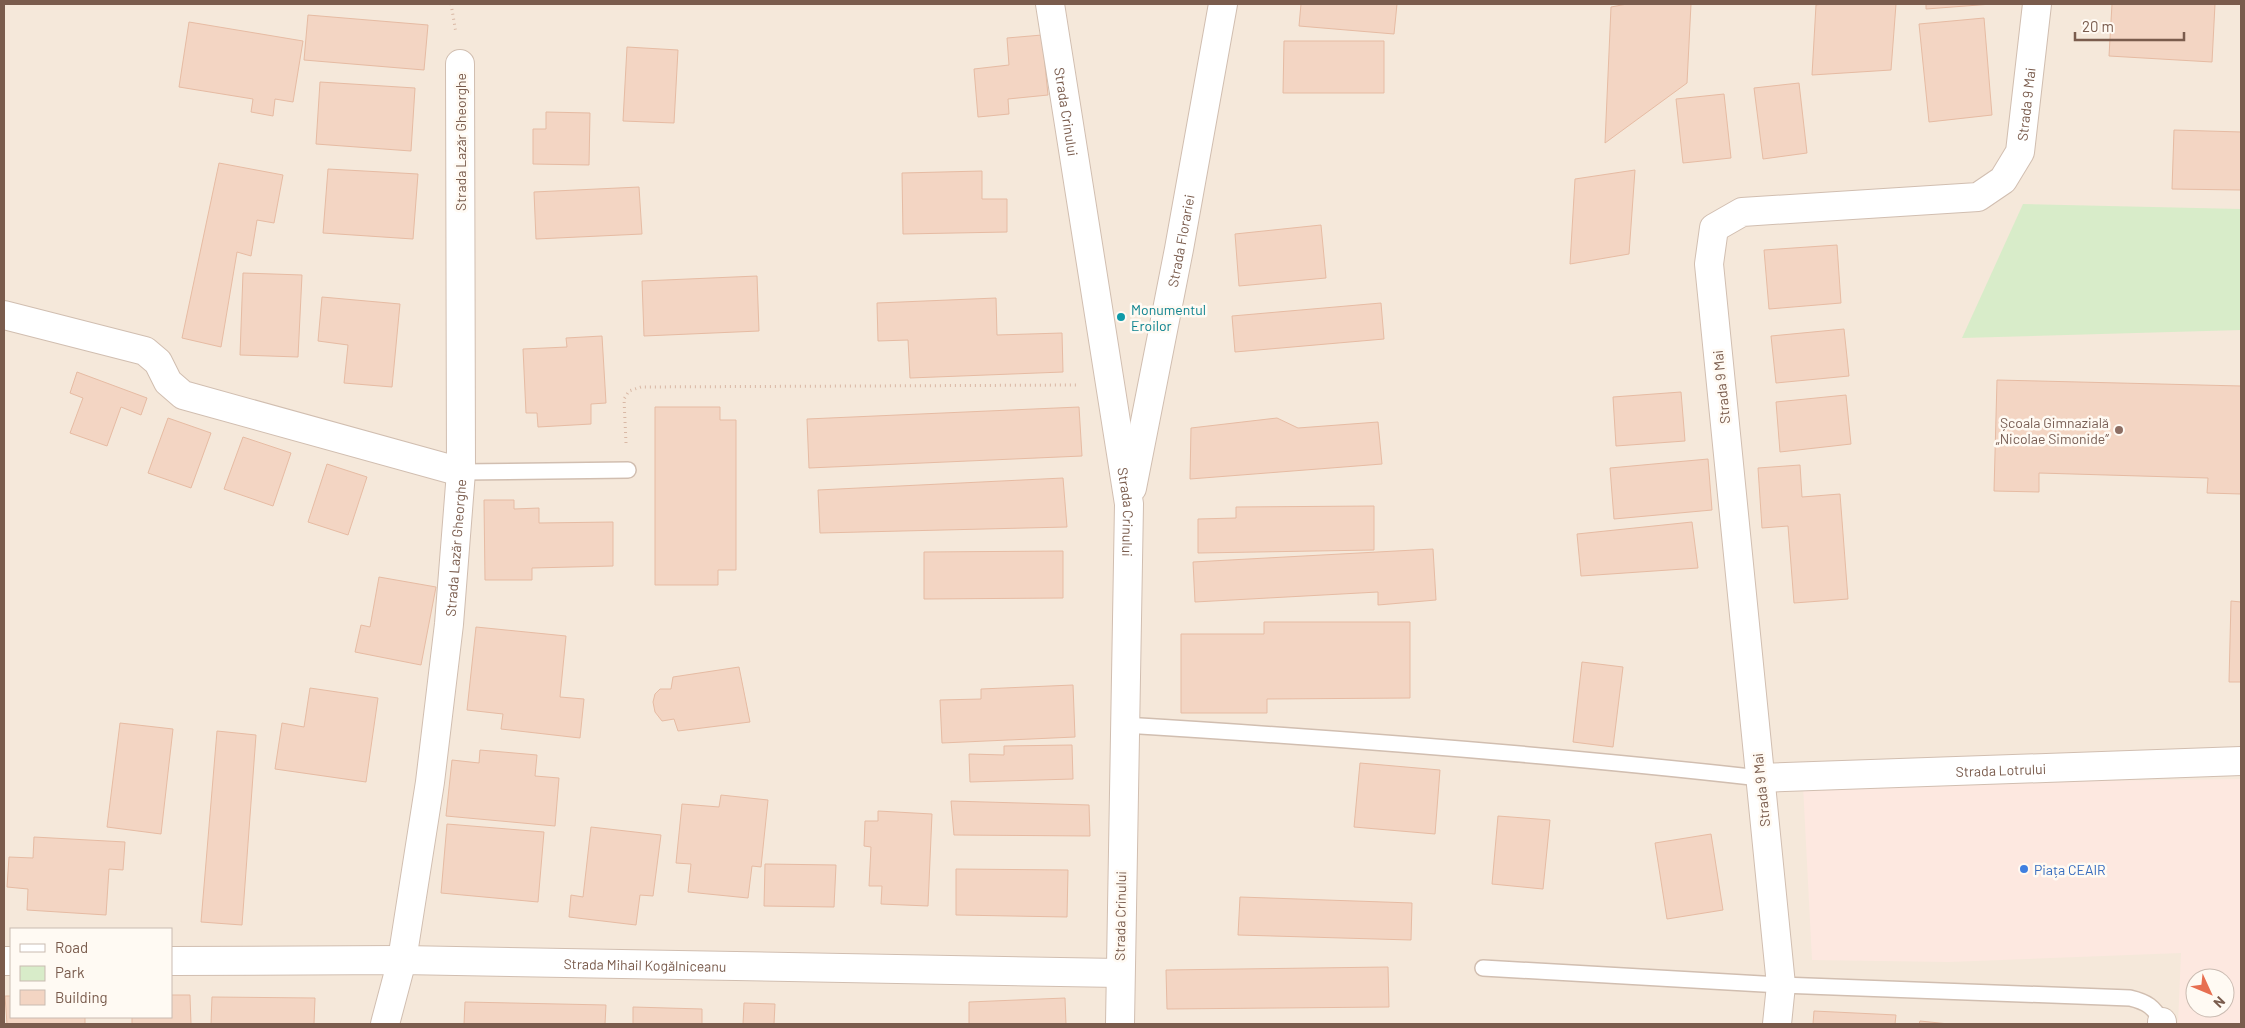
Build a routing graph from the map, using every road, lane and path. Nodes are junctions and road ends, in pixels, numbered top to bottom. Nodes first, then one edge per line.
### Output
1 (1050, 4) edge
2 (1223, 4) edge
3 (2037, 4) edge
4 (460, 64) dead end
5 (4, 315) edge
6 (1109, 384) junction
7 (628, 470) joint
8 (461, 472) junction
9 (1129, 504) junction
10 (1124, 725) junction
11 (2241, 761) edge
12 (1760, 778) junction
13 (402, 960) junction
14 (172, 961) edge
15 (1483, 968) dead end
16 (1119, 973) junction
17 (1781, 985) junction
18 (2162, 1023) edge
19 (385, 1024) edge
20 (1120, 1024) edge
21 (1777, 1024) edge

1 - 6 street, Strada Crinului
2 - 9 street, Strada Florariei
3 - 12 street, Strada 9 Mai
4 - 8 street, Strada Lazăr Gheorghe
5 - 8 street
6 - 7 path
6 - 9 street, Strada Crinului
7 - 8 lane
8 - 13 street, Strada Lazăr Gheorghe
9 - 10 street, Strada Crinului
10 - 12 lane
10 - 16 street, Strada Crinului
11 - 12 street, Strada Lotrului
12 - 17 street, Strada 9 Mai
13 - 14 street, Strada Mihail Kogălniceanu
13 - 16 street, Strada Mihail Kogălniceanu
13 - 19 street, Strada Lazăr Gheorghe
15 - 17 lane
16 - 20 street, Strada Crinului
17 - 18 lane
17 - 21 street, Strada 9 Mai

